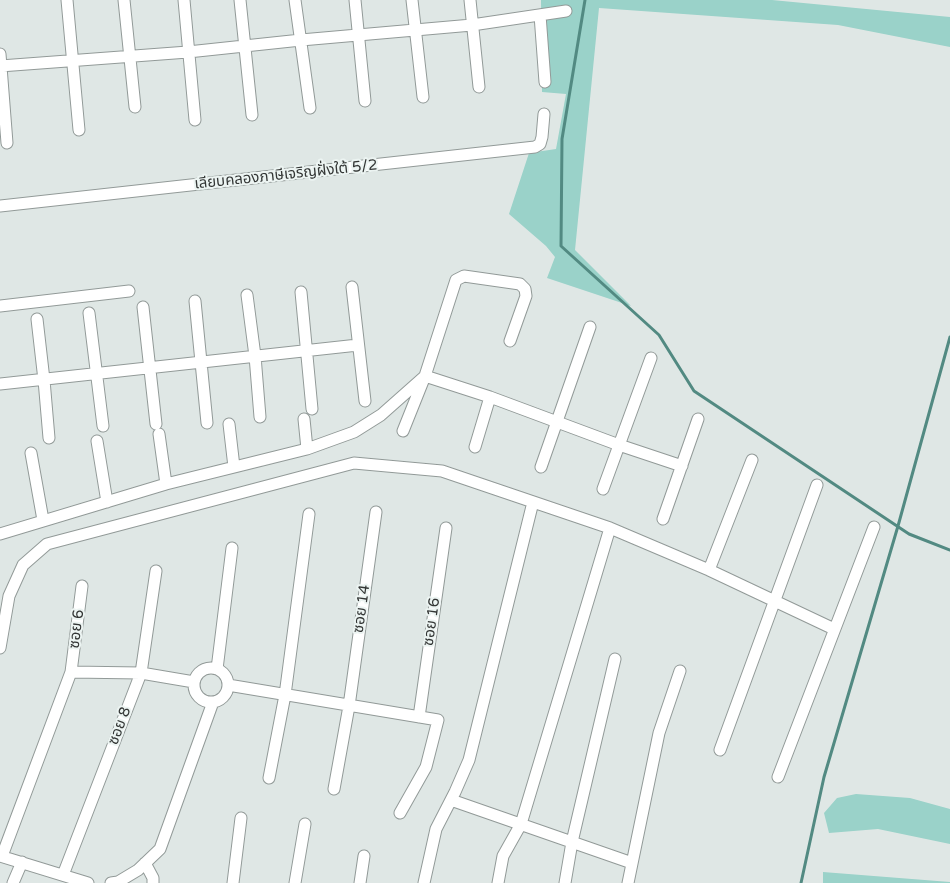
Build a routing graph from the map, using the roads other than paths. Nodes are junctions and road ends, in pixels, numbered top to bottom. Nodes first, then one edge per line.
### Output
1 (67, 0) edge
2 (124, 0) edge
3 (184, 0) edge
4 (240, 0) edge
5 (295, 0) edge
6 (355, 0) edge
7 (412, 0) edge
8 (470, 0) edge
9 (566, 12) dead end
10 (540, 15) junction
11 (472, 25) junction
12 (415, 30) junction
13 (359, 35) junction
14 (301, 40) junction
15 (246, 46) junction
16 (188, 52) junction
17 (0, 54) edge
18 (129, 55) junction
19 (72, 60) junction
20 (1, 66) edge
21 (545, 82) dead end
22 (480, 87) dead end
23 (423, 96) dead end
24 (365, 101) dead end
25 (135, 107) dead end
26 (310, 108) dead end
27 (544, 114) dead end
28 (252, 115) dead end
29 (195, 120) dead end
30 (79, 130) dead end
31 (7, 143) dead end
32 (0, 206) edge
33 (352, 287) dead end
34 (129, 291) dead end
35 (301, 292) dead end
36 (246, 295) dead end
37 (195, 301) dead end
38 (0, 306) edge
39 (143, 308) dead end
40 (89, 313) dead end
41 (37, 319) dead end
42 (590, 327) dead end
43 (510, 341) dead end
44 (358, 345) junction
45 (306, 351) junction
46 (255, 356) junction
47 (651, 358) dead end
48 (201, 362) junction
49 (148, 368) junction
50 (96, 374) junction
51 (425, 376) junction
52 (44, 380) junction
53 (0, 384) edge
54 (490, 397) junction
55 (366, 401) dead end
56 (312, 410) dead end
57 (260, 417) dead end
58 (304, 419) dead end
59 (698, 419) dead end
60 (207, 422) dead end
61 (557, 422) junction
62 (229, 424) dead end
63 (103, 426) dead end
64 (403, 431) dead end
65 (48, 438) dead end
66 (96, 440) dead end
67 (619, 445) junction
68 (475, 447) dead end
69 (307, 449) junction
70 (31, 453) dead end
71 (752, 460) dead end
72 (682, 466) junction
73 (234, 467) junction
74 (541, 467) dead end
75 (166, 484) junction
76 (817, 485) dead end
77 (603, 489) dead end
78 (107, 502) junction
79 (533, 502) junction
80 (376, 512) dead end
81 (309, 514) dead end
82 (662, 519) dead end
83 (43, 520) junction
84 (446, 528) dead end
85 (610, 528) junction
86 (874, 528) dead end
87 (0, 534) edge
88 (232, 548) dead end
89 (710, 570) junction
90 (156, 571) dead end
91 (82, 586) dead end
92 (775, 601) junction
93 (834, 629) junction
94 (0, 648) edge
95 (615, 659) dead end
96 (217, 669) junction
97 (680, 671) dead end
98 (71, 672) junction
99 (141, 672) junction
100 (194, 682) junction
101 (228, 685) junction
102 (285, 695) junction
103 (213, 702) junction
104 (348, 706) junction
105 (419, 717) junction
106 (720, 750) dead end
107 (778, 776) dead end
108 (269, 778) dead end
109 (334, 790) dead end
110 (451, 800) junction
111 (400, 813) dead end
112 (241, 818) dead end
113 (304, 824) dead end
114 (521, 824) junction
115 (572, 842) junction
116 (1, 856) edge
117 (364, 856) dead end
118 (22, 862) junction
119 (145, 863) junction
120 (632, 863) junction
121 (63, 875) junction
122 (13, 883) edge
123 (86, 883) edge
124 (111, 883) edge
125 (153, 883) edge
126 (232, 883) edge
127 (295, 883) edge
128 (360, 883) edge
129 (424, 883) edge
130 (498, 883) edge
131 (565, 883) edge
132 (628, 883) edge

1 - 19 street
2 - 18 street
3 - 16 street
4 - 15 street
5 - 14 street
6 - 13 street
7 - 12 street
8 - 11 street
9 - 10 street
10 - 11 street
10 - 21 street
11 - 12 street
11 - 22 street
12 - 13 street
12 - 23 street
13 - 14 street
13 - 24 street
14 - 15 street
14 - 26 street
15 - 16 street
15 - 28 street
16 - 18 street
16 - 29 street
17 - 20 street
18 - 19 street
18 - 25 street
19 - 20 street
19 - 30 street
20 - 31 street
27 - 32 street, เลียบคลองภาษีเจริญฝั่งใต้ 5/2
33 - 44 street
34 - 38 street
35 - 45 street
36 - 46 street
37 - 48 street
39 - 49 street
40 - 50 street
41 - 52 street
42 - 61 street
43 - 51 street
44 - 45 street
44 - 55 street
45 - 46 street
45 - 56 street
46 - 48 street
46 - 57 street
47 - 67 street
48 - 49 street
48 - 60 street
49 - 50 street
49 - 75 street
50 - 52 street
50 - 63 street
51 - 54 street
51 - 64 street
51 - 69 street
52 - 53 street
52 - 65 street
54 - 61 street
54 - 68 street
58 - 69 street
59 - 72 street
61 - 67 street
61 - 74 street
62 - 73 street
66 - 78 street
67 - 72 street
67 - 77 street
69 - 73 street
70 - 83 street
71 - 89 street
72 - 82 street
73 - 75 street
75 - 78 street
76 - 92 street
78 - 83 street
79 - 85 street
79 - 94 street
79 - 110 street
80 - 104 street, ซอย 14
81 - 102 street
83 - 87 street
84 - 105 street, ซอย 16
85 - 89 street
85 - 114 street
86 - 93 street
88 - 96 street
89 - 92 street
90 - 99 street, ซอย 8
91 - 98 street, ซอย 6
92 - 93 street
92 - 106 street
93 - 107 street
95 - 115 street
96 - 100 street
96 - 101 street
97 - 120 street
98 - 99 street
98 - 116 street, ซอย 6
99 - 100 street
99 - 121 street, ซอย 8
100 - 103 street
101 - 102 street
101 - 103 street
102 - 104 street
102 - 108 street
103 - 119 street
104 - 105 street
104 - 109 street, ซอย 14
105 - 111 street
110 - 114 street
110 - 129 street
112 - 126 street
113 - 127 street
114 - 115 street
114 - 130 street
115 - 120 street
115 - 131 street
116 - 118 street
117 - 128 street
118 - 121 street
118 - 122 street
119 - 124 street
119 - 125 street
120 - 132 street
121 - 123 street

